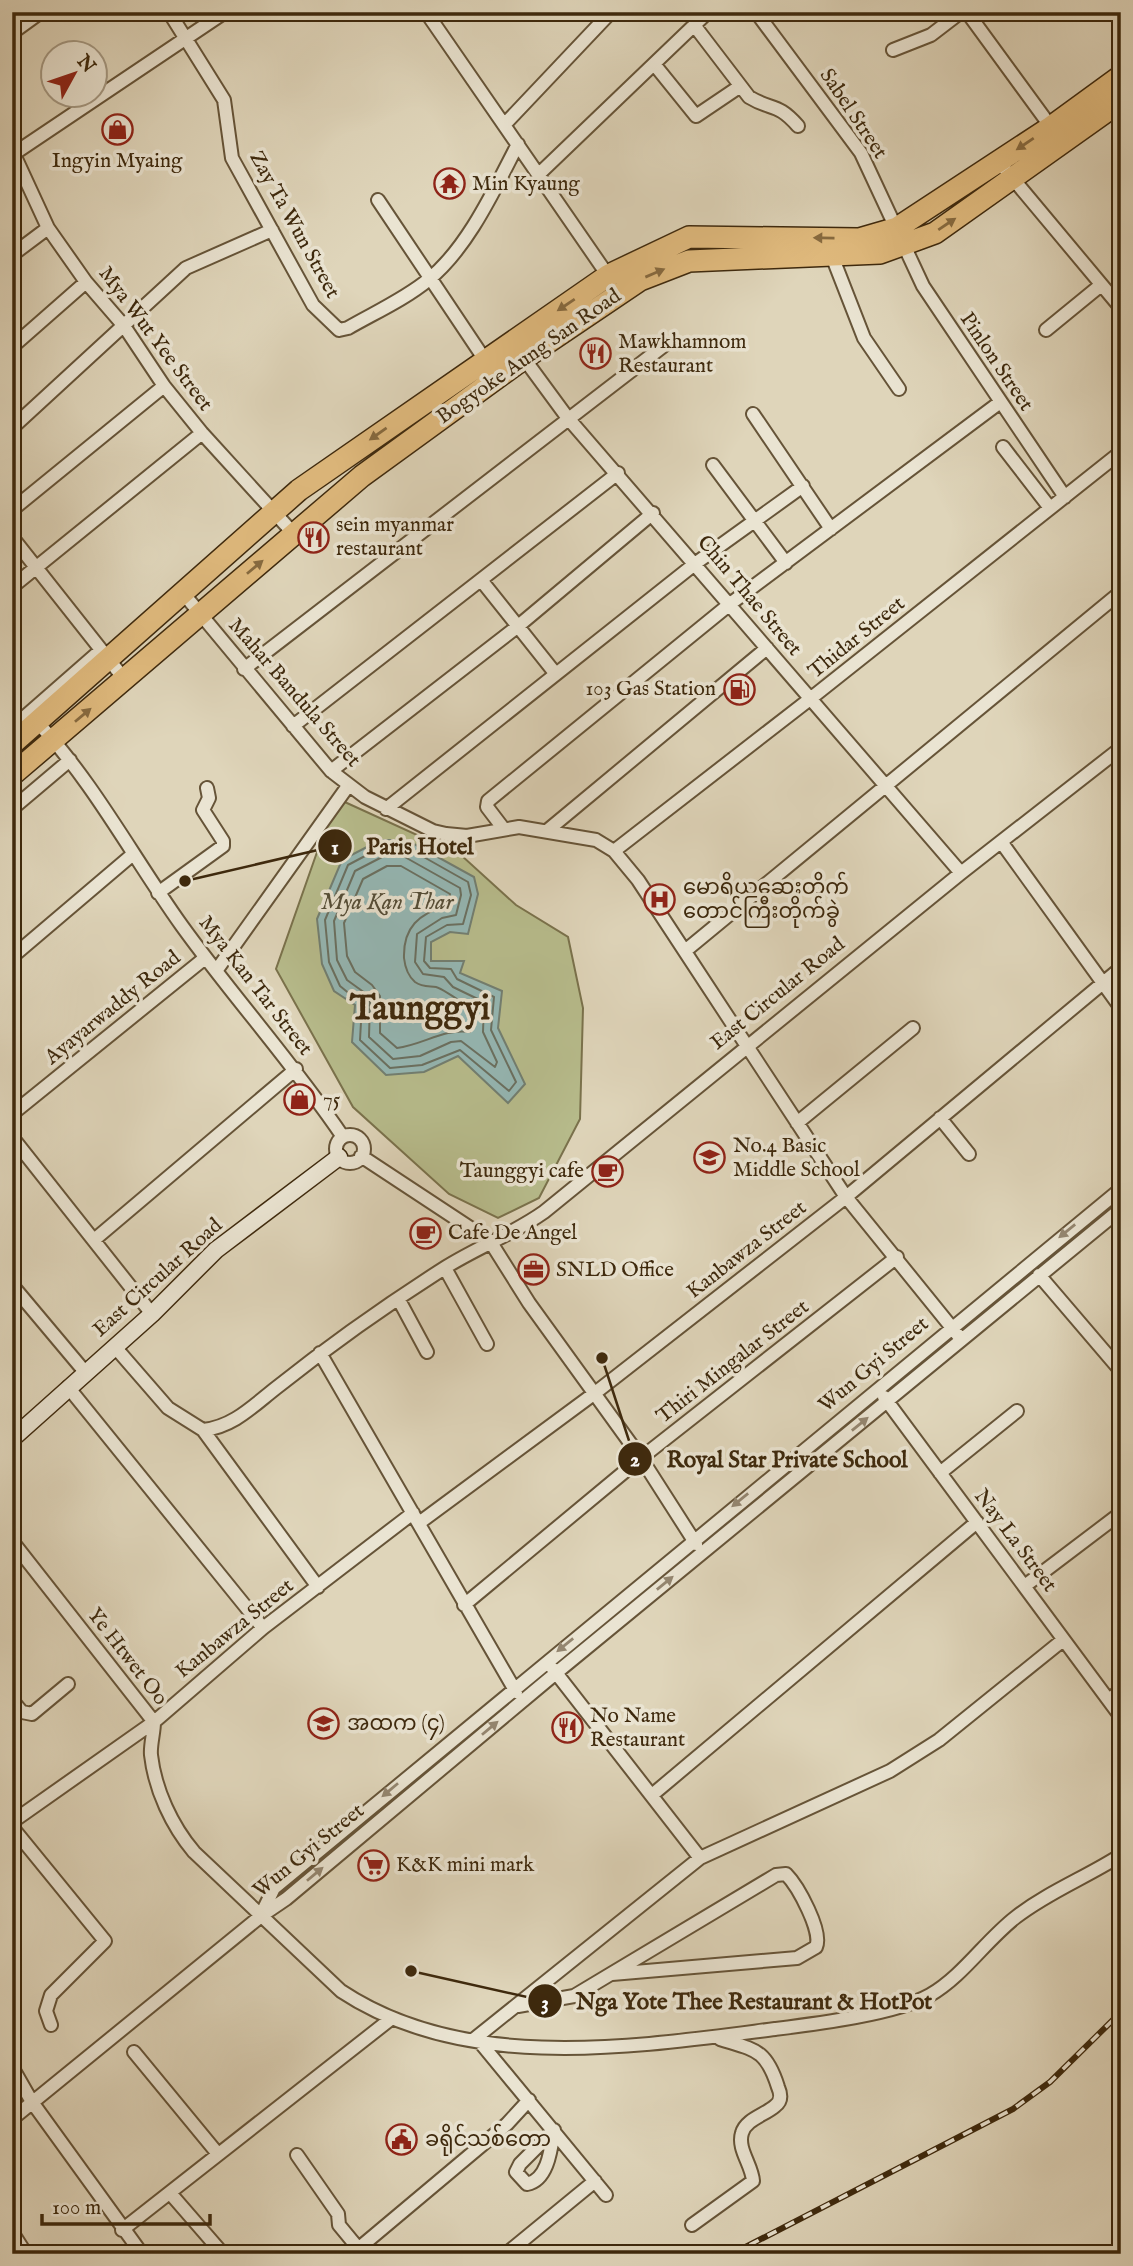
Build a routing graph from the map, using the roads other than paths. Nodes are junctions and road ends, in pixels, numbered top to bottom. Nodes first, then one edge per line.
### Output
1 (41, 12) edge
2 (169, 12) edge
3 (225, 12) edge
4 (426, 12) edge
5 (611, 12) edge
6 (708, 12) edge
7 (757, 12) edge
8 (961, 12) edge
9 (967, 12) edge
10 (694, 25) junction
11 (12, 33) edge
12 (186, 37) junction
13 (893, 50) dead end
14 (654, 64) junction
15 (1121, 76) edge
16 (739, 87) junction
17 (1121, 101) edge
18 (504, 125) junction
19 (798, 126) dead end
20 (1051, 127) junction
21 (518, 144) junction
22 (13, 152) edge
23 (999, 162) junction
24 (539, 174) junction
25 (1011, 180) junction
26 (378, 200) dead end
27 (48, 228) junction
28 (272, 230) junction
29 (899, 237) junction
30 (12, 256) edge
31 (832, 256) junction
32 (429, 279) junction
33 (86, 282) junction
34 (614, 285) junction
35 (1101, 285) junction
36 (1121, 308) edge
37 (124, 326) junction
38 (1046, 330) dead end
39 (666, 344) dead end
40 (12, 347) edge
41 (518, 350) junction
42 (485, 360) junction
43 (164, 386) junction
44 (899, 390) dead end
45 (999, 403) junction
46 (753, 414) dead end
47 (567, 417) junction
48 (12, 428) edge
49 (202, 433) junction
50 (1003, 447) dead end
51 (1121, 452) edge
52 (713, 465) dead end
53 (618, 473) junction
54 (803, 486) junction
55 (1065, 497) junction
56 (1050, 508) junction
57 (12, 510) edge
58 (274, 511) junction
59 (653, 513) junction
60 (755, 520) junction
61 (831, 529) junction
62 (294, 534) junction
63 (12, 537) edge
64 (696, 563) junction
65 (786, 563) junction
66 (38, 567) junction
67 (481, 580) junction
68 (12, 587) edge
69 (1121, 592) edge
70 (183, 593) junction
71 (730, 604) junction
72 (201, 613) junction
73 (517, 627) junction
74 (767, 648) junction
75 (105, 655) junction
76 (244, 669) junction
77 (555, 673) junction
78 (125, 680) junction
79 (810, 699) junction
80 (38, 723) junction
81 (293, 726) junction
82 (12, 728) edge
83 (54, 740) junction
84 (12, 744) edge
85 (1121, 748) edge
86 (70, 760) junction
87 (331, 771) junction
88 (12, 775) edge
89 (348, 786) junction
90 (884, 787) junction
91 (206, 788) dead end
92 (12, 809) edge
93 (386, 809) junction
94 (503, 828) junction
95 (548, 830) junction
96 (1002, 843) junction
97 (614, 851) junction
98 (132, 855) junction
99 (961, 873) junction
100 (158, 893) junction
101 (685, 951) junction
102 (12, 957) edge
103 (205, 958) junction
104 (1121, 968) edge
105 (216, 971) junction
106 (1102, 983) junction
107 (1121, 1008) edge
108 (913, 1028) dead end
109 (747, 1046) junction
110 (296, 1069) junction
111 (12, 1114) edge
112 (940, 1118) junction
113 (797, 1123) junction
114 (12, 1137) edge
115 (343, 1137) junction
116 (969, 1154) dead end
117 (361, 1156) junction
118 (339, 1157) junction
119 (1121, 1189) edge
120 (846, 1197) junction
121 (1121, 1209) edge
122 (94, 1240) junction
123 (490, 1241) junction
124 (897, 1257) junction
125 (445, 1268) junction
126 (1039, 1275) junction
127 (12, 1285) edge
128 (399, 1300) junction
129 (152, 1314) junction
130 (951, 1326) junction
131 (961, 1339) junction
132 (487, 1344) dead end
133 (115, 1347) junction
134 (427, 1352) dead end
135 (320, 1353) junction
136 (1121, 1370) edge
137 (85, 1373) junction
138 (68, 1387) junction
139 (877, 1389) junction
140 (594, 1393) junction
141 (887, 1401) junction
142 (1017, 1410) dead end
143 (203, 1430) junction
144 (12, 1439) edge
145 (641, 1458) junction
146 (940, 1473) junction
147 (1121, 1513) edge
148 (416, 1518) junction
149 (977, 1521) junction
150 (693, 1539) junction
151 (12, 1541) edge
152 (702, 1553) junction
153 (1026, 1585) junction
154 (318, 1587) junction
155 (464, 1605) junction
156 (263, 1628) junction
157 (1063, 1640) junction
158 (546, 1661) junction
159 (556, 1673) junction
160 (68, 1684) dead end
161 (513, 1687) junction
162 (1121, 1690) edge
163 (12, 1700) edge
164 (1109, 1700) junction
165 (522, 1702) junction
166 (1121, 1717) edge
167 (154, 1722) junction
168 (652, 1795) junction
169 (12, 1825) edge
170 (1121, 1855) edge
171 (700, 1858) junction
172 (261, 1916) junction
173 (612, 1974) junction
174 (514, 2006) junction
175 (392, 2018) junction
176 (51, 2025) dead end
177 (713, 2037) junction
178 (476, 2040) junction
179 (134, 2052) dead end
180 (12, 2067) edge
181 (529, 2100) junction
182 (32, 2102) junction
183 (12, 2119) edge
184 (218, 2154) junction
185 (296, 2155) dead end
186 (595, 2181) junction
187 (170, 2193) junction
188 (606, 2195) dead end
189 (692, 2225) dead end
190 (122, 2230) junction
191 (12, 2232) edge
192 (355, 2251) edge
193 (26, 2254) edge
194 (142, 2254) edge
195 (223, 2254) edge
196 (506, 2254) edge

1 - 11 street
2 - 12 street, Zay Ta Wun Street
3 - 12 street
4 - 18 street
5 - 18 street
6 - 10 street
7 - 29 street, Sabel Street
8 - 13 street
9 - 20 street
10 - 14 street
10 - 16 street
12 - 22 street
12 - 28 street, Zay Ta Wun Street
14 - 16 street
14 - 24 street
15 - 20 highway, Bogyoke Aung San Road
16 - 19 street
17 - 25 highway, Bogyoke Aung San Road
18 - 21 street
20 -> 23 highway, Bogyoke Aung San Road
21 - 24 street
21 - 32 street
22 - 27 street, Mya Wut Yee Street
23 - 25 street
23 - 29 highway, Bogyoke Aung San Road
24 - 34 street
29 -> 25 highway, Bogyoke Aung San Road
25 - 35 street
26 - 32 street
27 - 30 street
27 - 33 street, Mya Wut Yee Street
28 - 32 street, Zay Ta Wun Street
28 - 37 street
29 - 31 highway, Bogyoke Aung San Road
29 -> 34 highway, Bogyoke Aung San Road
29 - 45 street, Pinlon Street
34 -> 31 highway, Bogyoke Aung San Road
31 - 44 street
32 - 42 street
33 - 37 street, Mya Wut Yee Street
33 - 40 street
34 - 41 highway, Bogyoke Aung San Road
35 - 36 street
35 - 38 street
37 - 43 street, Mya Wut Yee Street
37 - 48 street
39 - 47 street
41 - 42 highway, Bogyoke Aung San Road
41 - 47 street, Chin Thae Street
41 - 62 highway, Bogyoke Aung San Road
42 -> 58 highway, Bogyoke Aung San Road
43 - 49 street, Mya Wut Yee Street
43 - 57 street
45 - 55 street, Pinlon Street
45 - 61 street
46 - 54 street
47 - 53 street, Chin Thae Street
47 - 76 street
49 - 58 street, Mya Wut Yee Street
49 - 66 street
50 - 56 street
51 - 55 street, Thidar Street
52 - 60 street
53 - 59 street, Chin Thae Street
53 - 67 street
54 - 60 street
54 - 61 street
55 - 56 street, Thidar Street
56 - 79 street, Thidar Street
58 - 62 street, Mya Wut Yee Street
58 - 70 highway, Bogyoke Aung San Road
59 - 64 street, Chin Thae Street
59 - 73 street
60 - 64 street
60 - 65 street
61 - 65 street
72 -> 62 highway, Bogyoke Aung San Road
63 - 66 street
64 - 71 street, Chin Thae Street
64 - 77 street
65 - 71 street
66 - 68 street
66 - 75 street
67 - 73 street
67 - 81 street
69 - 90 street
70 - 72 street, Mahar Bandula Street
70 - 75 highway, Bogyoke Aung San Road
71 - 74 street, Chin Thae Street
71 - 94 street
72 - 76 street, Mahar Bandula Street
72 - 78 highway, Bogyoke Aung San Road
73 - 77 street
73 - 87 street
74 - 79 street, Chin Thae Street
74 - 95 street
75 - 78 street
75 - 80 highway, Bogyoke Aung San Road
75 - 82 street
76 - 81 street, Mahar Bandula Street
77 - 93 street
83 -> 78 highway, Bogyoke Aung San Road
79 - 90 street, Chin Thae Street
79 - 97 street, Thidar Street
80 - 83 street, Mya Kan Tar Street
80 - 84 highway, Bogyoke Aung San Road
81 - 87 street, Mahar Bandula Street
83 - 86 street, Mya Kan Tar Street
83 - 88 highway, Bogyoke Aung San Road
85 - 96 street, East Circular Road
86 - 92 street
86 - 98 street, Mya Kan Tar Street
87 - 89 street, Mahar Bandula Street
89 - 93 street, Mahar Bandula Street
89 - 105 street
90 - 99 street, Chin Thae Street
90 - 101 street
91 - 100 street
93 - 94 street, Mahar Bandula Street
94 - 95 street, Mahar Bandula Street
95 - 97 street, Mahar Bandula Street
96 - 99 street, East Circular Road
96 - 106 street
97 - 101 street, Mahar Bandula Street
98 - 100 street, Mya Kan Tar Street
98 - 102 street
99 - 109 street, East Circular Road
100 - 103 street, Mya Kan Tar Street
101 - 109 street, Mahar Bandula Street
103 - 105 street, Mya Kan Tar Street
103 - 111 street, Ayayarwaddy Road
104 - 106 street, Kanbawza Street
105 - 110 street, Mya Kan Tar Street
106 - 107 street
106 - 112 street, Kanbawza Street
108 - 113 street
109 - 113 street, Mahar Bandula Street
109 - 123 street, East Circular Road
110 - 115 street, Mya Kan Tar Street
110 - 122 street
112 - 116 street
112 - 120 street, Kanbawza Street
113 - 120 street, Mahar Bandula Street
114 - 122 street
115 - 117 street, Mya Kan Tar Street
115 - 118 street
117 - 118 street
117 - 123 street, Mya Kan Tar Street
118 - 129 street, East Circular Road
119 -> 130 street, Wun Gyi Street
120 - 124 street, Mahar Bandula Street
120 - 140 street, Kanbawza Street
121 - 126 street, Wun Gyi Street
122 - 129 street
123 - 125 street, East Circular Road
123 - 140 street, Mya Kan Tar Street
124 - 130 street, Mahar Bandula Street
124 - 145 street, Thiri Mingalar Street
125 - 128 street, East Circular Road
125 - 132 street
126 - 131 street, Wun Gyi Street
126 - 136 street
127 - 137 street
128 - 134 street
128 - 135 street, East Circular Road
129 - 133 street, East Circular Road
130 - 131 street, Mahar Bandula Street
130 - 139 street, Wun Gyi Street
131 - 141 street, Wun Gyi Street
133 - 137 street, East Circular Road
133 - 143 street
135 - 143 street, East Circular Road
135 - 148 street
137 - 138 street, East Circular Road
138 - 144 street, East Circular Road
138 - 156 street
139 - 141 street, Nay La Street
139 -> 150 street, Wun Gyi Street
140 - 145 street, Mya Kan Tar Street
140 - 148 street, Kanbawza Street
141 - 146 street, Nay La Street
152 -> 141 street, Wun Gyi Street
142 - 146 street
143 - 154 street
145 - 150 street, Mya Kan Tar Street
145 - 155 street, Thiri Mingalar Street
146 - 149 street, Nay La Street
147 - 153 street
148 - 154 street, Kanbawza Street
148 - 155 street
149 - 153 street, Nay La Street
149 - 168 street
150 - 152 street, Mya Kan Tar Street
150 -> 158 street, Wun Gyi Street
151 - 167 street, Ye Htwet Oo
159 -> 152 street, Wun Gyi Street
153 - 157 street, Nay La Street
154 - 156 street, Kanbawza Street
155 - 161 street
156 - 167 street, Kanbawza Street
157 - 164 street, Nay La Street
157 - 171 street
158 - 159 street
158 - 161 street, Wun Gyi Street
159 - 165 street, Wun Gyi Street
159 - 168 street
160 - 163 street
161 - 165 street
161 -> 172 street, Wun Gyi Street
162 - 164 street
164 - 166 street, Nay La Street
172 -> 165 street, Wun Gyi Street
167 - 169 street, Kanbawza Street
167 - 172 street, Ye Htwet Oo
168 - 171 street
169 - 176 street
170 - 177 street, Ye Htwet Oo
171 - 174 street
172 - 175 street, Ye Htwet Oo
172 - 182 street
173 - 173 street
173 - 174 street
174 - 178 street
175 - 178 street, Ye Htwet Oo
175 - 184 street
177 - 178 street, Ye Htwet Oo
177 - 189 street
178 - 181 street
179 - 184 street
180 - 182 street
181 - 186 street
181 - 192 street
182 - 183 street
182 - 190 street
184 - 187 street
185 - 192 street
186 - 188 street
186 - 196 street
187 - 190 street
187 - 195 street
190 - 194 street
191 - 193 street

